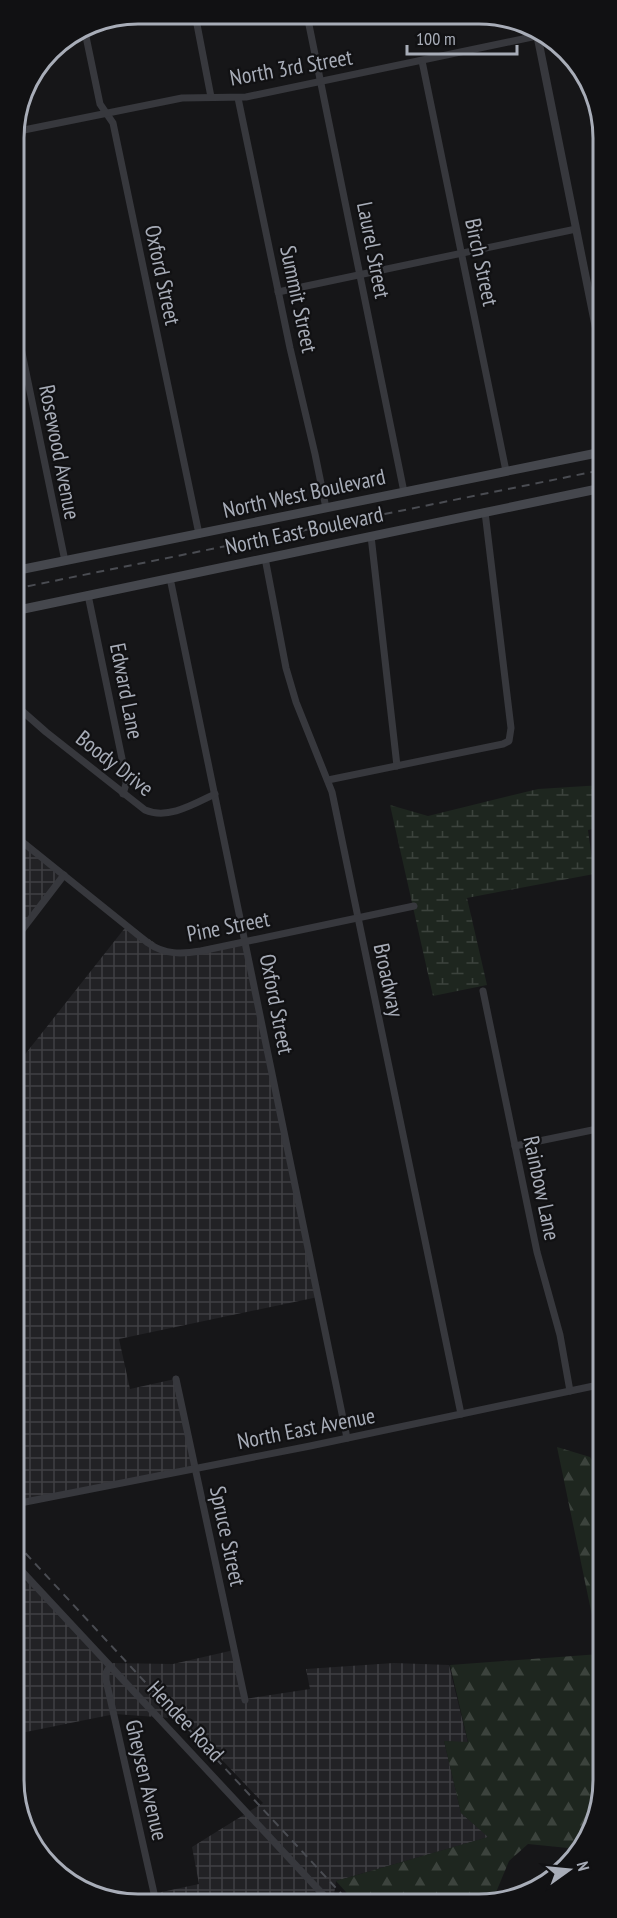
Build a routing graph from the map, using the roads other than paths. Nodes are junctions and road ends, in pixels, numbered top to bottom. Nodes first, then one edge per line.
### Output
1 (197, 24) edge
2 (309, 24) edge
3 (531, 36) edge
4 (86, 37) edge
5 (538, 41) edge
6 (422, 61) junction
7 (321, 82) junction
8 (211, 97) junction
9 (238, 98) junction
10 (105, 113) junction
11 (24, 130) edge
12 (576, 229) junction
13 (462, 254) junction
14 (361, 274) junction
15 (278, 292) junction
16 (593, 310) edge
17 (24, 362) edge
18 (593, 454) edge
19 (506, 471) junction
20 (593, 490) edge
21 (404, 492) junction
22 (326, 508) junction
23 (485, 512) junction
24 (199, 534) junction
25 (371, 536) junction
26 (265, 558) junction
27 (65, 561) junction
28 (24, 569) edge
29 (170, 578) junction
30 (88, 595) junction
31 (24, 609) edge
32 (24, 713) edge
33 (397, 766) junction
34 (328, 780) junction
35 (123, 794) junction
36 (215, 794) junction
37 (24, 843) edge
38 (64, 875) junction
39 (414, 906) dead end
40 (358, 918) junction
41 (24, 927) edge
42 (245, 941) junction
43 (483, 991) dead end
44 (593, 1130) edge
45 (515, 1146) junction
46 (176, 1379) dead end
47 (593, 1386) edge
48 (570, 1391) junction
49 (461, 1414) junction
50 (347, 1438) junction
51 (195, 1468) junction
52 (24, 1502) edge
53 (24, 1574) edge
54 (110, 1666) junction
55 (245, 1700) dead end
56 (154, 1894) edge
57 (322, 1894) edge

1 - 8 street
2 - 7 street, Laurel Street
3 - 6 street, North 3rd Street
4 - 10 street, Oxford Street
5 - 12 street
6 - 7 street, North 3rd Street
6 - 13 street, Birch Street
7 - 9 street, North 3rd Street
7 - 14 street, Laurel Street
8 - 9 street, North 3rd Street
8 - 10 street, North 3rd Street
9 - 15 street, Summit Street
10 - 11 street, North 3rd Street
10 - 24 street, Oxford Street
12 - 13 street
12 - 16 street
13 - 14 street
13 - 19 street, Birch Street
14 - 15 street
14 - 21 street, Laurel Street
15 - 22 street, Summit Street
17 - 27 street, Rosewood Avenue
18 - 19 main road, North West Boulevard
19 - 21 main road, North West Boulevard
20 - 23 main road, North East Boulevard
21 - 22 main road, North West Boulevard
22 - 24 main road, North West Boulevard
23 - 25 main road, North East Boulevard
23 - 33 street
24 - 27 main road, North West Boulevard
25 - 26 main road, North East Boulevard
25 - 33 street
26 - 29 main road, North East Boulevard
26 - 34 street, Broadway
27 - 28 main road, North West Boulevard
29 - 30 main road, North East Boulevard
29 - 36 street, Oxford Street
30 - 31 main road, North East Boulevard
30 - 35 street, Edward Lane
32 - 35 street, Boody Drive
33 - 34 street
34 - 40 street, Broadway
35 - 36 street, Boody Drive
36 - 42 street, Oxford Street
37 - 38 street, Pine Street
38 - 41 street
38 - 42 street, Pine Street
39 - 40 street, Pine Street
40 - 42 street, Pine Street
40 - 49 street, Broadway
42 - 50 street, Oxford Street
43 - 45 street, Rainbow Lane
44 - 45 street
45 - 48 street, Rainbow Lane
46 - 51 street, Spruce Street
47 - 48 street, North East Avenue
48 - 49 street, North East Avenue
49 - 50 street, North East Avenue
50 - 51 street, North East Avenue
51 - 52 street, North East Avenue
51 - 55 street, Spruce Street
53 - 54 street, Hendee Road
54 - 56 street, Gheysen Avenue
54 - 57 street, Hendee Road

